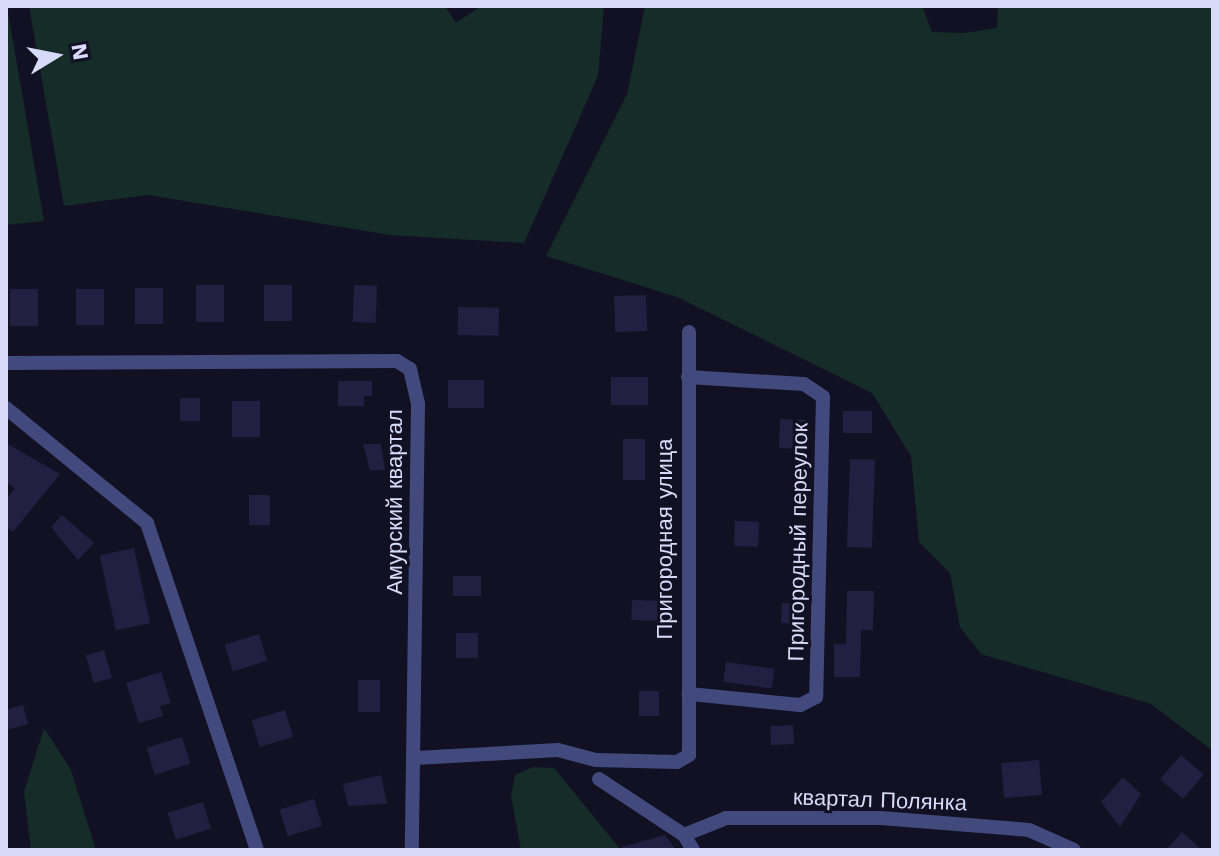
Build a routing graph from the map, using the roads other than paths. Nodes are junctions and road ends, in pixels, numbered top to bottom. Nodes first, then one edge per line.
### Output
1 (689, 332) dead end
2 (6, 363) edge
3 (688, 377) junction
4 (6, 408) edge
5 (689, 694) junction
6 (416, 758) junction
7 (599, 779) dead end
8 (684, 835) junction
9 (257, 850) edge
10 (412, 850) edge
11 (693, 850) edge
12 (1074, 850) edge

1 - 3 street, Пригородная улица
2 - 6 street, Амурский квартал
3 - 5 street, Пригородная улица
3 - 5 street, Пригородный переулок
4 - 9 street
5 - 6 street, Пригородная улица
6 - 10 street, Амурский квартал
7 - 8 street
8 - 11 street
8 - 12 street, квартал Полянка

